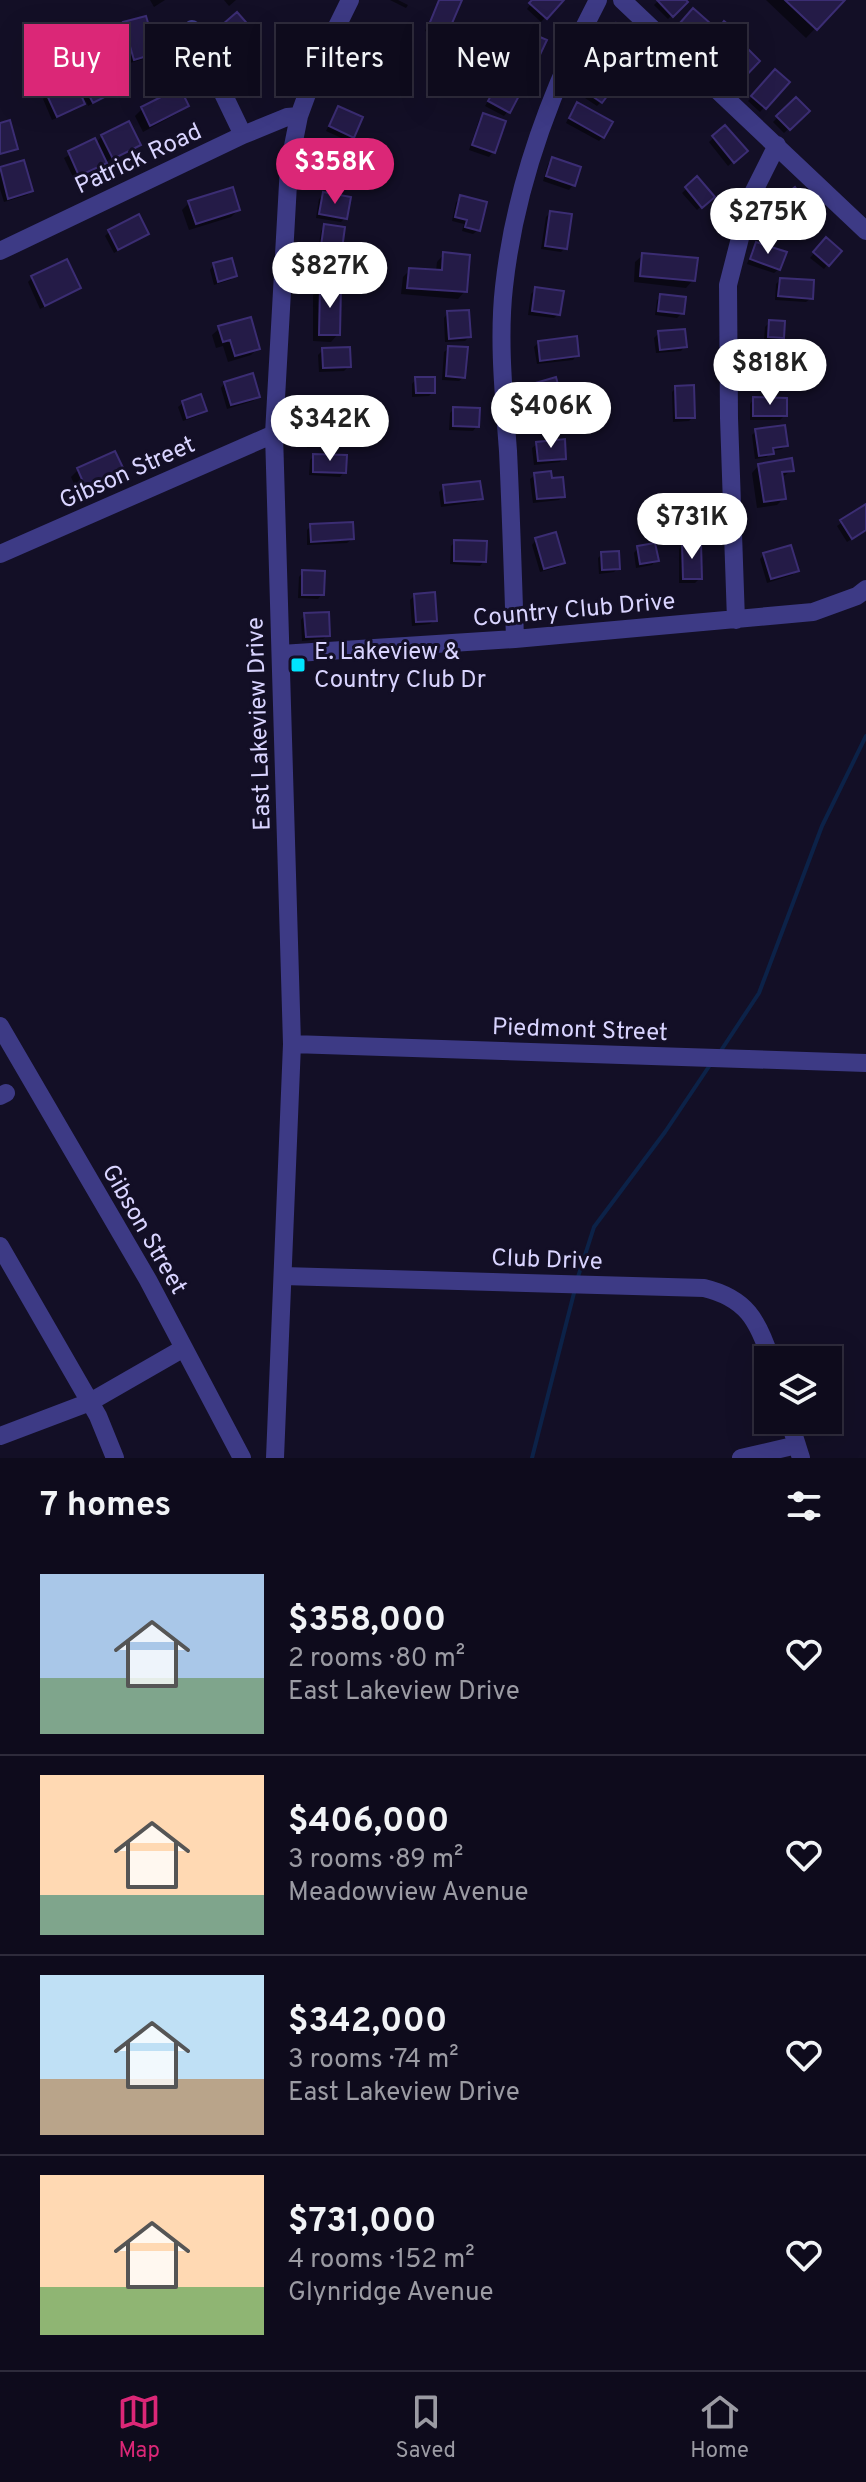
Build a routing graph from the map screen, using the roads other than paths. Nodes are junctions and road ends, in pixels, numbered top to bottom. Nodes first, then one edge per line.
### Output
1 (350, 0) edge
2 (598, 0) edge
3 (622, 0) edge
4 (224, 96) edge
5 (299, 116) junction
6 (243, 135) junction
7 (777, 145) junction
8 (866, 231) edge
9 (0, 251) edge
10 (274, 434) junction
11 (0, 554) edge
12 (866, 589) edge
13 (736, 620) junction
14 (515, 639) junction
15 (281, 654) junction
16 (0, 1026) edge
17 (292, 1044) junction
18 (866, 1063) edge
19 (0, 1246) edge
20 (283, 1276) junction
21 (767, 1346) edge
22 (184, 1348) junction
23 (90, 1402) junction
24 (0, 1436) edge
25 (799, 1452) edge
26 (115, 1458) edge
27 (242, 1458) edge
28 (275, 1458) edge
29 (741, 1458) edge

1 - 5 street, East Lakeview Drive
2 - 14 street
3 - 7 street
4 - 6 street
5 - 6 street, Patrick Road
5 - 10 street, East Lakeview Drive
6 - 9 street, Patrick Road
7 - 8 street
7 - 13 street
10 - 11 street, Gibson Street
10 - 15 street, East Lakeview Drive
12 - 13 street, Country Club Drive
13 - 14 street, Country Club Drive
14 - 15 street, Country Club Drive
15 - 17 street, East Lakeview Drive
16 - 22 street, Gibson Street
17 - 18 street, Piedmont Street
17 - 20 street, East Lakeview Drive
19 - 23 street
20 - 21 street, Club Drive
20 - 28 street, East Lakeview Drive
22 - 23 street
22 - 27 street, Gibson Street
23 - 24 street
23 - 26 street
25 - 29 street

